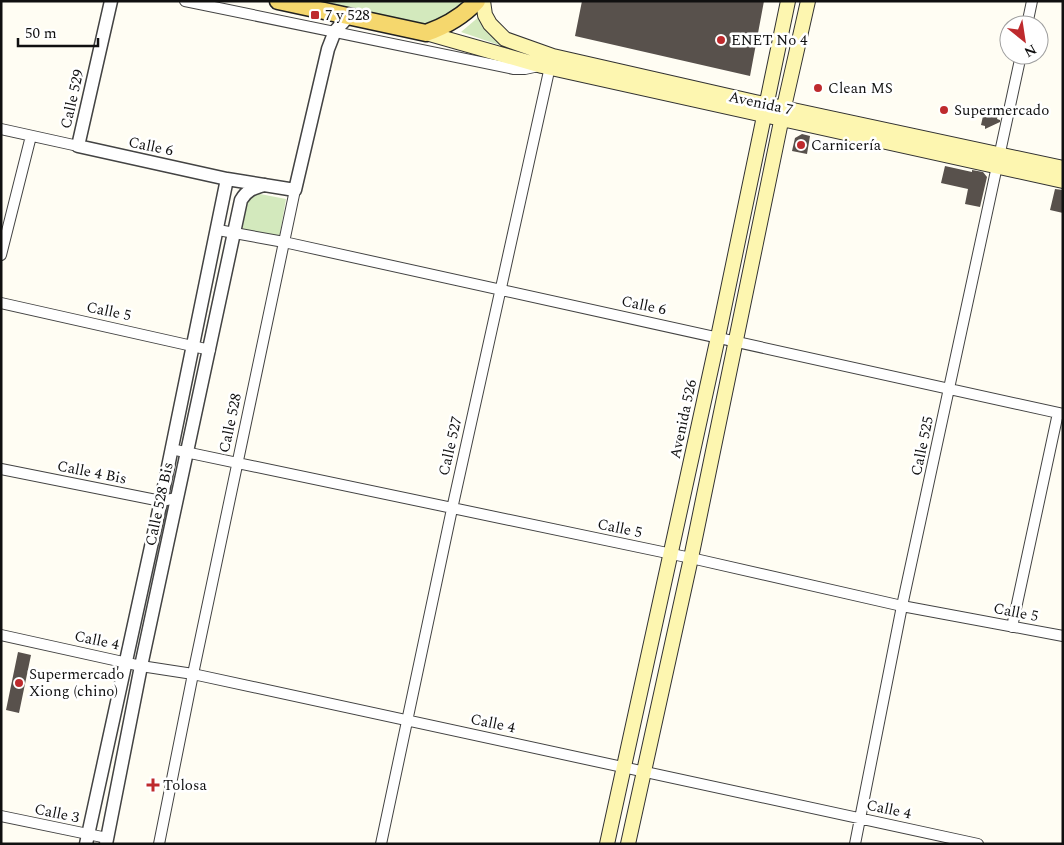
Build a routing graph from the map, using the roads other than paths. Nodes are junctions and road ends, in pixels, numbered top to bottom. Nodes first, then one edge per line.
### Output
1 (111, 1) edge
2 (185, 1) edge
3 (281, 1) edge
4 (477, 1) edge
5 (483, 1) edge
6 (788, 1) edge
7 (808, 1) edge
8 (1032, 1) edge
9 (1029, 15) edge
10 (349, 16) junction
11 (335, 31) junction
12 (426, 33) junction
13 (548, 63) junction
14 (1019, 65) edge
15 (765, 110) junction
16 (782, 113) junction
17 (1, 129) edge
18 (31, 136) junction
19 (78, 146) junction
20 (999, 161) junction
21 (1063, 168) edge
22 (227, 179) junction
23 (1063, 181) edge
24 (265, 186) junction
25 (294, 190) junction
26 (218, 230) junction
27 (234, 233) junction
28 (284, 242) junction
29 (1, 255) edge
30 (501, 291) junction
31 (1, 303) edge
32 (718, 338) junction
33 (736, 342) junction
34 (193, 345) junction
35 (210, 350) junction
36 (949, 389) junction
37 (1060, 413) edge
38 (171, 449) junction
39 (187, 453) junction
40 (238, 464) junction
41 (1, 469) edge
42 (177, 498) junction
43 (161, 501) junction
44 (452, 509) junction
45 (670, 554) junction
46 (690, 558) junction
47 (902, 606) junction
48 (1012, 626) junction
49 (1, 635) edge
50 (1063, 636) edge
51 (126, 662) junction
52 (141, 666) junction
53 (193, 674) junction
54 (407, 720) junction
55 (623, 767) junction
56 (643, 771) junction
57 (1, 816) edge
58 (860, 818) junction
59 (87, 839) edge
60 (106, 841) edge
61 (160, 844) edge
62 (382, 844) edge
63 (607, 844) edge
64 (628, 844) edge
65 (855, 844) edge
66 (978, 844) edge

1 - 19 street, Calle 529
2 - 11 street, Avenida 7
3 - 10 main road, Avenida 7
4 - 12 main road
5 - 13 main road, Avenida 7
6 - 15 main road, Avenida 526
7 - 16 main road
8 - 9 street
10 - 11 street, Calle 528
10 - 12 main road, Avenida 7
11 - 13 street, Avenida 7
11 - 25 street, Calle 528
12 - 13 main road, Avenida 7
13 - 15 main road, Avenida 7
13 - 30 street, Calle 527
14 - 20 street, Calle 525
15 - 16 main road, Avenida 7
15 - 32 main road, Avenida 526
16 - 20 main road, Avenida 7
16 - 33 main road
17 - 18 street, Calle 6
18 - 19 street, Calle 6
18 - 29 street
19 - 22 street, Calle 6
20 - 21 main road, Avenida 7
20 - 23 main road, Avenida 7
20 - 36 street, Calle 525
22 - 24 street, Calle 6
22 - 26 street, Calle 528 Bis
24 - 25 street, Calle 6
24 - 27 street, Calle 528 Bis
25 - 28 street, Calle 528
26 - 27 street, Calle 6
26 - 34 street, Calle 528 Bis
27 - 28 street, Calle 6
27 - 35 street, Calle 528 Bis
28 - 30 street, Calle 6
28 - 40 street, Calle 528
30 - 32 street, Calle 6
30 - 44 street, Calle 527
31 - 34 street, Calle 5
32 - 33 street, Calle 6
32 - 45 main road, Avenida 526
33 - 36 street, Calle 6
33 - 46 main road
34 - 35 street, Calle 5
34 - 38 street, Calle 528 Bis
35 - 39 street, Calle 528 Bis
36 - 37 street, Calle 6
36 - 47 street, Calle 525
37 - 48 street
38 - 39 street, Calle 5
38 - 43 street, Calle 528 Bis
39 - 40 street, Calle 5
39 - 42 street, Calle 528 Bis
40 - 44 street, Calle 5
40 - 53 street, Calle 528
41 - 43 street, Calle 4 Bis
42 - 43 street, Calle 4 Bis
42 - 52 street, Calle 528 Bis
43 - 51 street, Calle 528 Bis
44 - 45 street, Calle 5
44 - 54 street, Calle 527
45 - 46 street, Calle 5
45 - 55 main road, Avenida 526
46 - 47 street, Calle 5
46 - 56 main road
47 - 48 street, Calle 5
47 - 58 street, Calle 525
48 - 50 street, Calle 5
49 - 51 street, Calle 4
51 - 52 street, Calle 4
51 - 59 street, Calle 528 Bis
52 - 53 street, Calle 4
52 - 60 street, Calle 528 Bis
53 - 54 street, Calle 4
53 - 61 street, Calle 528
54 - 55 street, Calle 4
54 - 62 street, Calle 527
55 - 56 street, Calle 4
55 - 63 main road, Avenida 526
56 - 58 street, Calle 4
56 - 64 main road
57 - 59 street, Calle 3
58 - 65 street, Calle 525
58 - 66 street, Calle 4
59 - 60 street, Calle 3

